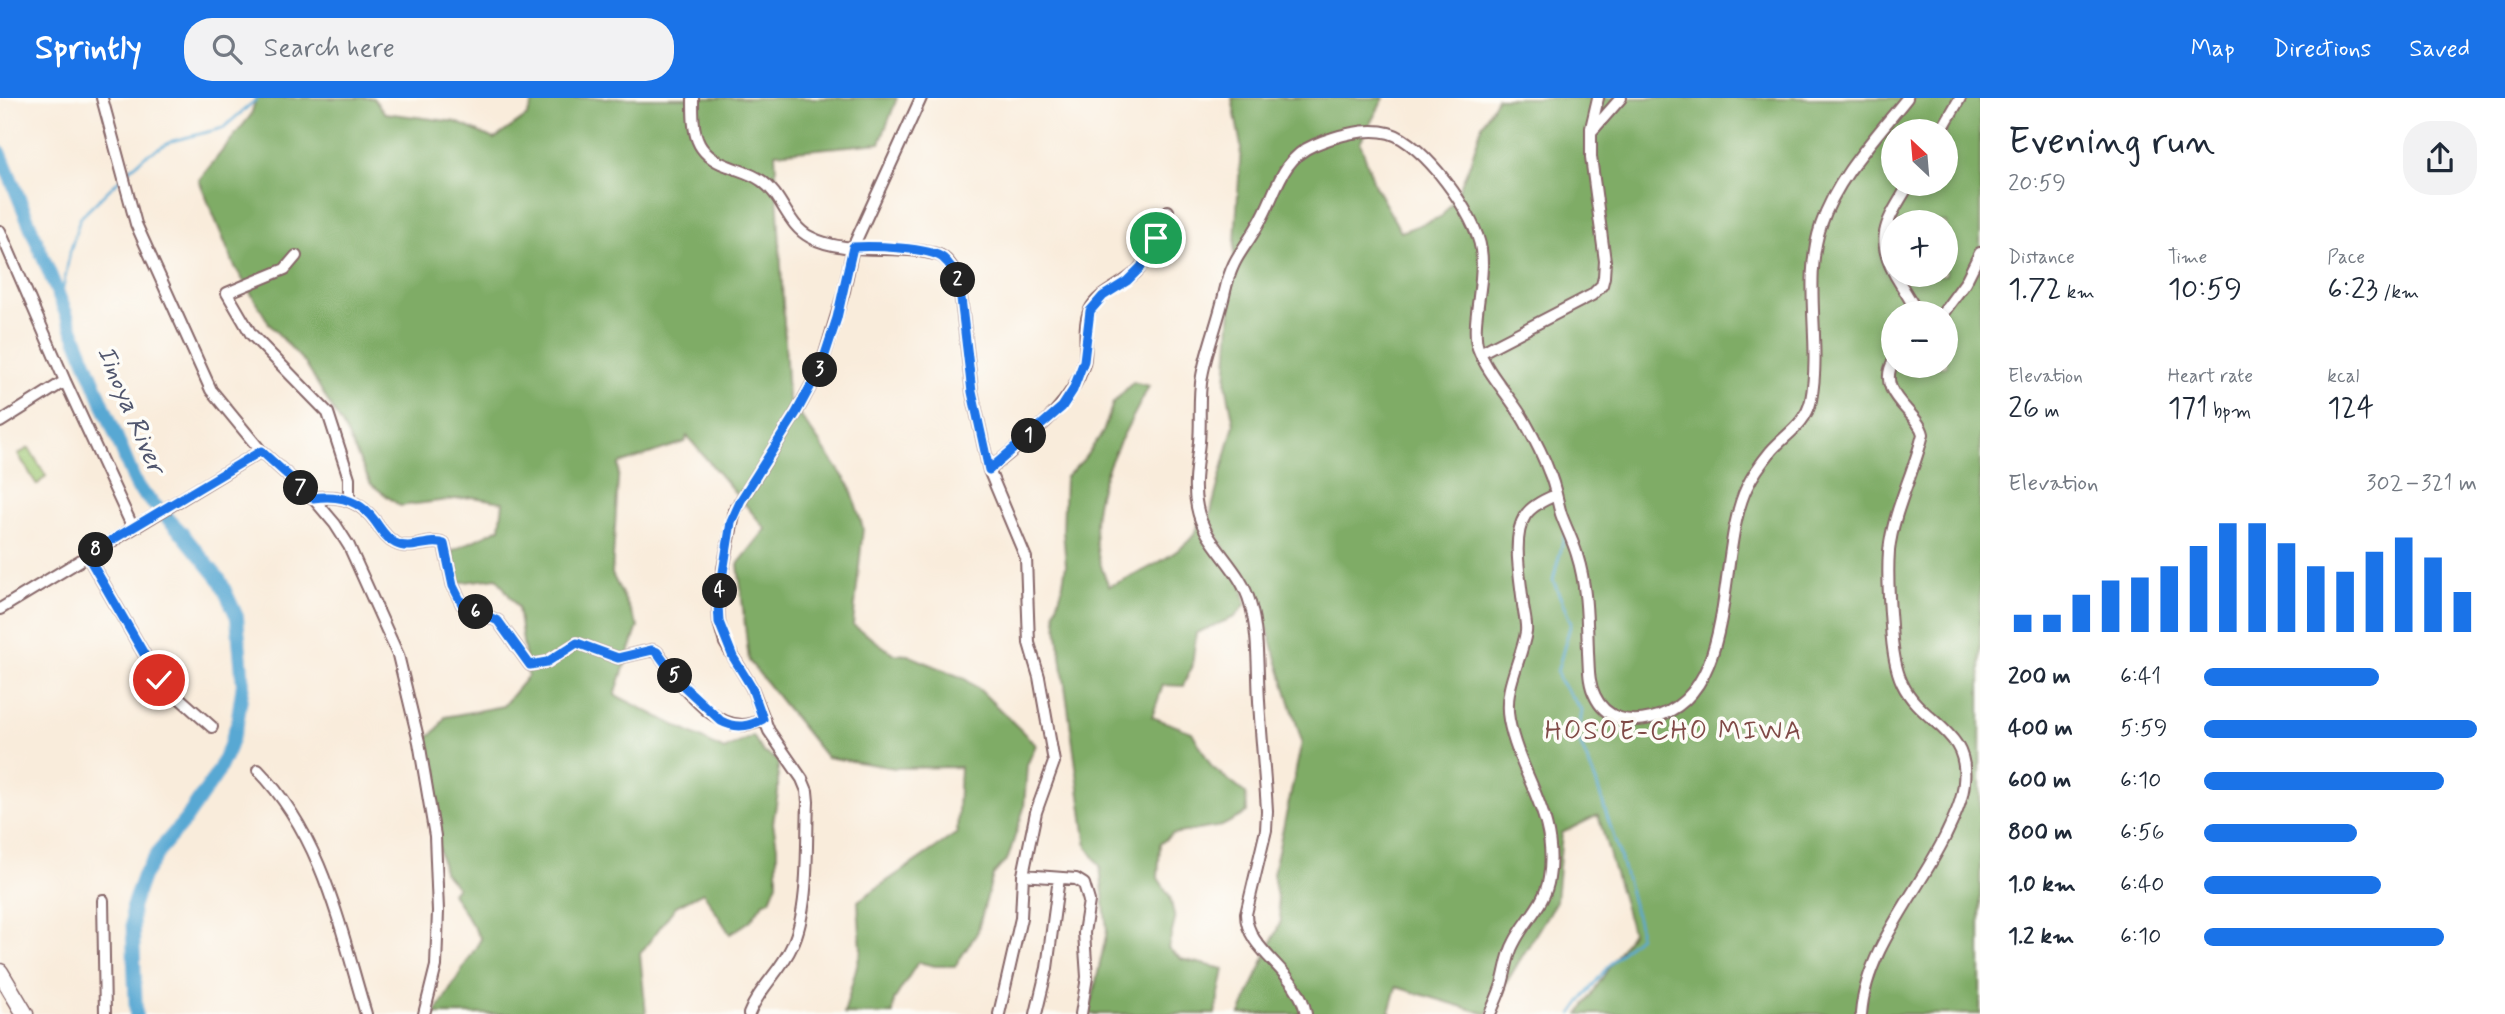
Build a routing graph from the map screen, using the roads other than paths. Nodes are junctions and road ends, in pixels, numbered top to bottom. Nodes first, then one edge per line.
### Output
1 (102, 98) edge
2 (693, 98) edge
3 (921, 98) edge
4 (1598, 98) edge
5 (1621, 98) edge
6 (1907, 98) edge
7 (1960, 98) edge
8 (1948, 119) edge
9 (1591, 132) junction
10 (1168, 211) dead end
11 (0, 231) edge
12 (853, 247) junction
13 (1980, 253) edge
14 (296, 256) dead end
15 (1952, 301) edge
16 (1480, 353) junction
17 (1889, 378) edge
18 (65, 381) junction
19 (0, 422) edge
20 (261, 451) junction
21 (989, 470) junction
22 (1556, 495) junction
23 (313, 498) junction
24 (349, 500) junction
25 (136, 526) junction
26 (87, 555) junction
27 (0, 609) edge
28 (763, 719) junction
29 (212, 727) dead end
30 (258, 770) dead end
31 (1023, 874) junction
32 (1059, 878) junction
33 (103, 900) dead end
34 (0, 972) edge
35 (25, 1014) edge
36 (105, 1014) edge
37 (366, 1014) edge
38 (424, 1014) edge
39 (749, 1014) edge
40 (999, 1014) edge
41 (1036, 1014) edge
42 (1081, 1014) edge
43 (1306, 1014) edge
44 (1490, 1014) edge
45 (1861, 1014) edge

1 - 20 street
2 - 12 street
3 - 12 street
4 - 9 street
5 - 9 street
6 - 22 street
7 - 8 street
9 - 16 street
10 - 21 street
11 - 18 street
12 - 21 street
12 - 28 street
13 - 15 street
14 - 24 street
16 - 22 street
16 - 43 street
17 - 45 street
18 - 19 street
18 - 25 street
20 - 23 street
20 - 25 street
21 - 31 street
22 - 44 street
23 - 24 street
23 - 38 street
24 - 28 street
25 - 26 street
26 - 27 street
26 - 29 street
28 - 39 street
30 - 37 street
31 - 32 street
31 - 40 street
32 - 41 street
32 - 42 street
33 - 36 street
34 - 35 highway

